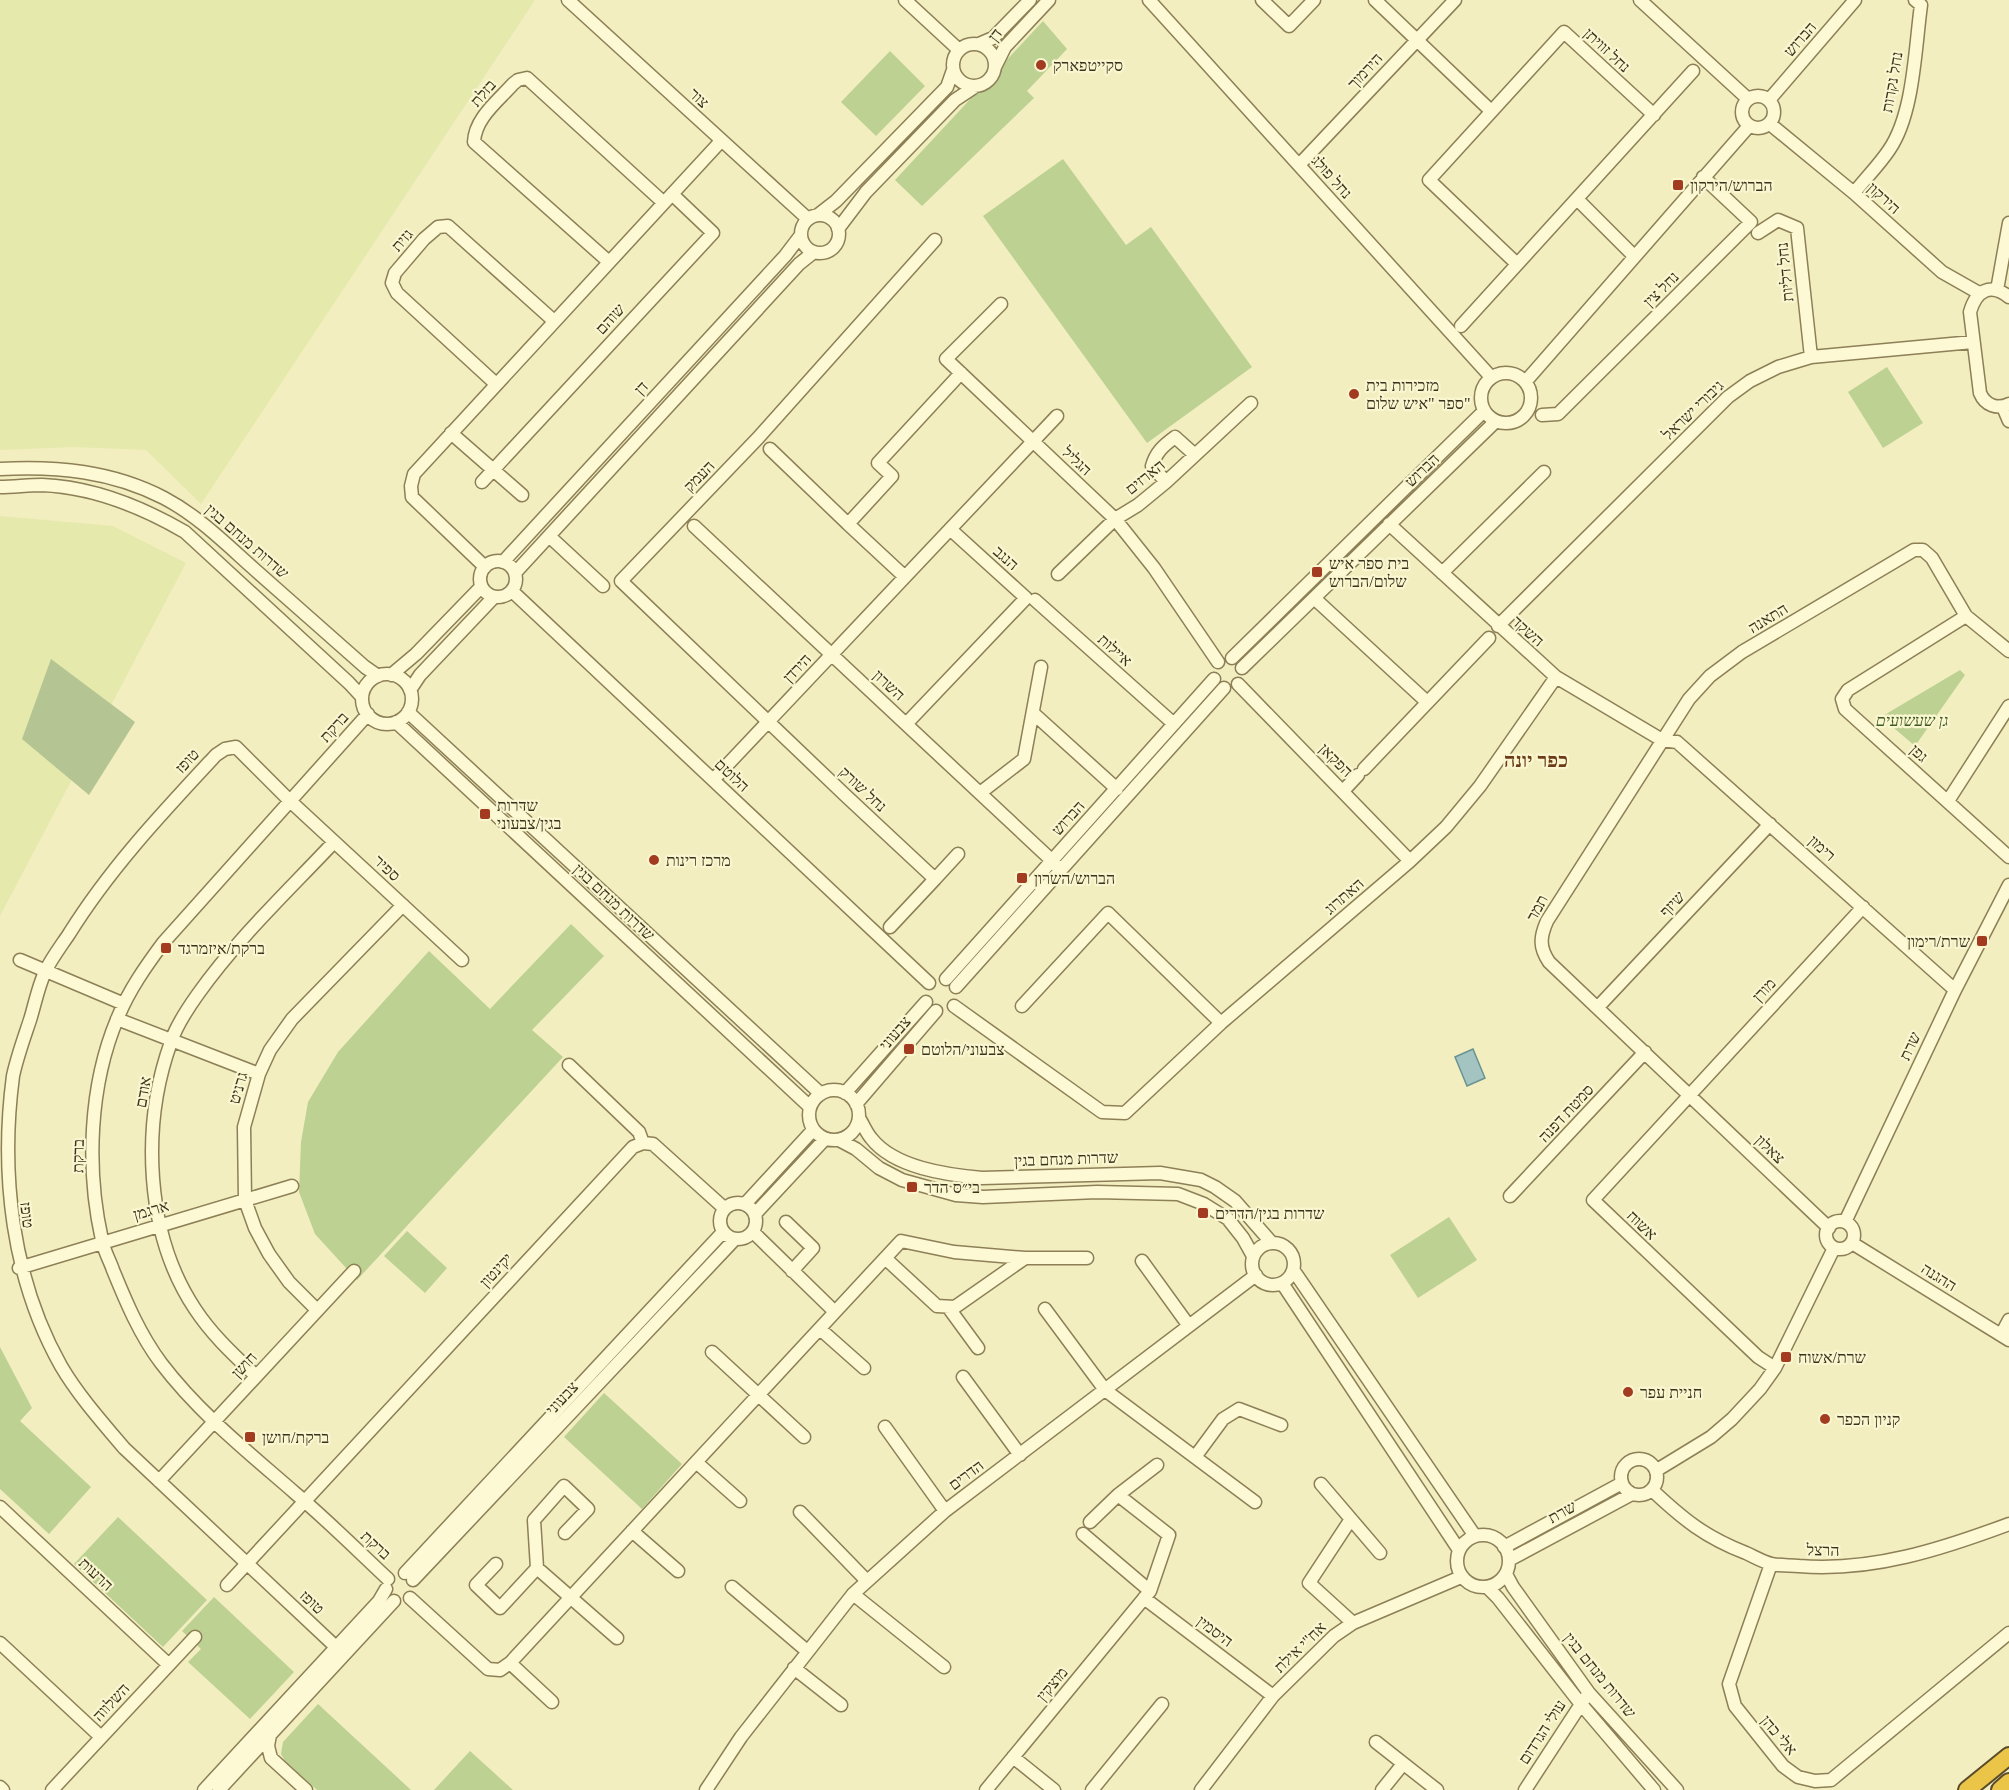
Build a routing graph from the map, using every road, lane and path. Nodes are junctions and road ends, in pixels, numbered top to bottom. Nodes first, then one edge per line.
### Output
1 (568, 0) edge
2 (905, 0) edge
3 (1030, 0) edge
4 (1050, 0) edge
5 (1149, 0) edge
6 (1262, 0) edge
7 (1314, 0) edge
8 (1375, 0) edge
9 (1455, 0) edge
10 (1640, 0) edge
11 (1855, 0) edge
12 (1915, 0) edge
13 (1416, 41) junction
14 (979, 44) junction
15 (959, 50) junction
16 (995, 67) junction
17 (953, 70) junction
18 (1693, 71) dead end
19 (976, 86) junction
20 (1748, 99) junction
21 (1769, 100) junction
22 (1491, 111) junction
23 (1654, 115) junction
24 (1770, 124) junction
25 (1749, 126) junction
26 (721, 141) junction
27 (1299, 165) junction
28 (1703, 177) junction
29 (1854, 193) junction
30 (668, 198) junction
31 (1577, 199) junction
32 (813, 217) junction
33 (2009, 223) edge
34 (838, 230) junction
35 (1758, 233) dead end
36 (801, 235) junction
37 (935, 240) dead end
38 (814, 252) junction
39 (1634, 256) junction
40 (609, 262) junction
41 (1517, 264) junction
42 (1997, 290) junction
43 (1979, 293) junction
44 (2009, 297) edge
45 (1001, 304) dead end
46 (554, 321) junction
47 (1461, 326) dead end
48 (1973, 342) junction
49 (1811, 357) junction
50 (961, 374) junction
51 (1491, 377) junction
52 (1526, 381) junction
53 (496, 384) junction
54 (1251, 403) dead end
55 (2006, 405) edge
56 (1484, 411) junction
57 (1542, 415) dead end
58 (1057, 416) dead end
59 (1496, 421) junction
60 (2009, 421) edge
61 (451, 433) junction
62 (1033, 442) junction
63 (770, 449) dead end
64 (1195, 455) junction
65 (0, 469) edge
66 (493, 470) junction
67 (1544, 472) dead end
68 (482, 482) dead end
69 (1166, 482) junction
70 (0, 488) edge
71 (522, 495) dead end
72 (1115, 519) junction
73 (848, 524) junction
74 (1389, 524) junction
75 (694, 526) dead end
76 (950, 529) junction
77 (549, 536) junction
78 (503, 562) junction
79 (485, 567) junction
80 (515, 573) junction
81 (1442, 573) junction
82 (1058, 574) dead end
83 (905, 577) junction
84 (603, 586) dead end
85 (481, 587) junction
86 (512, 591) junction
87 (494, 597) junction
88 (1314, 598) junction
89 (1035, 600) dead end
90 (1966, 616) junction
91 (1498, 626) junction
92 (1489, 638) dead end
93 (2009, 651) edge
94 (832, 655) junction
95 (1232, 658) junction
96 (1218, 662) junction
97 (1041, 667) dead end
98 (1242, 668) junction
99 (391, 675) junction
100 (378, 676) junction
101 (1556, 677) junction
102 (1214, 679) junction
103 (1238, 684) junction
104 (1224, 688) junction
105 (410, 690) junction
106 (362, 697) junction
107 (1427, 702) junction
108 (2009, 706) edge
109 (408, 712) junction
110 (1033, 713) junction
111 (368, 714) junction
112 (396, 722) junction
113 (768, 722) junction
114 (906, 724) junction
115 (1174, 724) junction
116 (1662, 740) junction
117 (713, 780) junction
118 (1117, 789) junction
119 (1343, 791) junction
120 (980, 793) junction
121 (289, 800) junction
122 (1948, 801) junction
123 (1770, 824) junction
124 (334, 842) junction
125 (958, 854) dead end
126 (2009, 857) edge
127 (1410, 861) junction
128 (1056, 865) junction
129 (935, 879) junction
130 (2009, 885) edge
131 (403, 905) junction
132 (1863, 907) junction
133 (890, 927) dead end
134 (20, 960) dead end
135 (462, 960) dead end
136 (45, 971) junction
137 (946, 979) junction
138 (929, 983) junction
139 (956, 987) junction
140 (1955, 990) junction
141 (926, 1002) junction
142 (124, 1004) junction
143 (954, 1006) junction
144 (1022, 1006) dead end
145 (1598, 1008) junction
146 (936, 1011) junction
147 (117, 1019) junction
148 (1221, 1023) junction
149 (171, 1040) junction
150 (1645, 1052) junction
151 (569, 1065) dead end
152 (259, 1074) junction
153 (845, 1093) junction
154 (821, 1094) junction
155 (1689, 1095) junction
156 (856, 1104) junction
157 (810, 1107) junction
158 (859, 1118) junction
159 (813, 1130) junction
160 (825, 1139) junction
161 (839, 1140) junction
162 (643, 1143) junction
163 (292, 1186) dead end
164 (1510, 1196) dead end
165 (245, 1200) junction
166 (745, 1203) junction
167 (724, 1208) junction
168 (755, 1214) junction
169 (786, 1222) dead end
170 (1845, 1222) junction
171 (160, 1225) junction
172 (1829, 1227) junction
173 (723, 1232) junction
174 (753, 1232) junction
175 (735, 1239) junction
176 (102, 1242) junction
177 (1271, 1242) junction
178 (1852, 1243) junction
179 (1833, 1248) junction
180 (1253, 1256) junction
181 (885, 1258) junction
182 (1025, 1258) junction
183 (1087, 1258) dead end
184 (1142, 1261) dead end
185 (19, 1268) junction
186 (1294, 1270) junction
187 (354, 1271) dead end
188 (792, 1271) junction
189 (1256, 1275) junction
190 (1282, 1283) junction
191 (948, 1306) junction
192 (1045, 1309) dead end
193 (317, 1310) junction
194 (835, 1312) junction
195 (2009, 1320) edge
196 (1189, 1326) junction
197 (820, 1329) junction
198 (2005, 1337) edge
199 (978, 1348) dead end
200 (712, 1352) dead end
201 (864, 1368) dead end
202 (1775, 1368) junction
203 (256, 1376) junction
204 (963, 1377) dead end
205 (1104, 1390) junction
206 (758, 1396) junction
207 (213, 1422) junction
208 (1281, 1425) dead end
209 (885, 1427) dead end
210 (804, 1437) dead end
211 (1020, 1455) junction
212 (1195, 1457) junction
213 (696, 1462) junction
214 (1157, 1465) dead end
215 (1657, 1470) junction
216 (159, 1481) junction
217 (1622, 1483) junction
218 (1321, 1484) dead end
219 (1652, 1490) junction
220 (1632, 1494) junction
221 (1118, 1495) junction
222 (305, 1501) junction
223 (740, 1501) dead end
224 (1255, 1502) dead end
225 (0, 1507) edge
226 (945, 1511) junction
227 (800, 1512) dead end
228 (1351, 1519) junction
229 (1090, 1522) dead end
230 (2009, 1524) edge
231 (632, 1531) junction
232 (565, 1533) dead end
233 (1083, 1534) dead end
234 (1475, 1536) junction
235 (1504, 1547) junction
236 (1459, 1550) junction
237 (1380, 1553) dead end
238 (1509, 1560) junction
239 (247, 1564) junction
240 (496, 1564) dead end
241 (1771, 1564) junction
242 (537, 1568) junction
243 (678, 1571) dead end
244 (1506, 1575) junction
245 (409, 1576) junction
246 (1461, 1577) junction
247 (867, 1581) junction
248 (387, 1584) junction
249 (227, 1585) dead end
250 (732, 1587) dead end
251 (1488, 1588) junction
252 (853, 1594) junction
253 (1147, 1594) junction
254 (410, 1598) junction
255 (570, 1598) junction
256 (394, 1600) junction
257 (1353, 1623) junction
258 (2009, 1633) edge
259 (195, 1637) dead end
260 (617, 1638) dead end
261 (0, 1643) edge
262 (337, 1648) junction
263 (807, 1651) junction
264 (510, 1663) junction
265 (169, 1665) junction
266 (944, 1667) dead end
267 (794, 1668) junction
268 (1589, 1693) junction
269 (1273, 1696) junction
270 (552, 1702) dead end
271 (1580, 1703) junction
272 (1162, 1704) dead end
273 (841, 1705) dead end
274 (271, 1734) junction
275 (101, 1737) junction
276 (1376, 1742) dead end
277 (2009, 1755) edge
278 (1013, 1757) junction
279 (271, 1758) junction
280 (248, 1759) junction
281 (1403, 1764) junction
282 (2009, 1782) edge
283 (52, 1790) edge
284 (204, 1790) edge
285 (219, 1790) edge
286 (306, 1790) edge
287 (706, 1790) edge
288 (986, 1790) edge
289 (1054, 1790) edge
290 (1092, 1790) edge
291 (1201, 1790) edge
292 (1382, 1790) edge
293 (1437, 1790) edge
294 (1525, 1790) edge
295 (1654, 1790) edge
296 (1677, 1790) edge
297 (1967, 1790) edge
298 (2000, 1790) edge

1 - 26 street, צור
2 - 15 street
3 - 14 street, דן
4 - 16 street, דן
5 - 27 street, נחל פולג
6 - 7 street
8 - 13 street
9 - 13 street, הירמוך
10 - 20 street
11 - 21 street, הברוש
12 - 29 street, נחל נקרות
13 - 22 street
13 - 27 street, הירמוך
14 - 15 street
14 - 16 street
15 - 17 street
16 - 19 street
17 - 19 street
17 - 32 street
18 - 23 street
19 - 34 street
20 - 21 street
20 - 25 street
21 - 24 street
22 - 23 street, נחל זוויתן
22 - 41 street, נחל זוויתן
23 - 31 street
24 - 25 street
24 - 29 street, הירקון
25 - 28 street
26 - 30 street
26 - 32 street, צור
27 - 51 street, נחל פולג
28 - 39 street
28 - 57 street, נחל צין
29 - 43 street, הירקון
30 - 40 street
30 - 40 street, בזלת
30 - 66 street, שוהם
31 - 39 street
31 - 41 street
32 - 34 street
32 - 36 street
33 - 42 street
34 - 38 street
35 - 49 street, נחל דליות
36 - 38 street
36 - 78 street, דן
37 - 113 street, העמק
38 - 77 street, דן
39 - 52 street
40 - 46 street
41 - 47 street
42 - 43 street
42 - 44 street
43 - 48 street
45 - 50 street, הגליל
46 - 53 street
46 - 53 street, גזית
48 - 49 street, גיבורי ישראל
48 - 55 street
49 - 91 street, גיבורי ישראל
50 - 62 street, הגליל
50 - 73 street
51 - 52 street
51 - 56 street
52 - 59 street
53 - 61 street
54 - 64 street, הארזים
55 - 60 street
56 - 59 street
56 - 95 street, הברוש
58 - 62 street
59 - 74 street, הברוש
61 - 66 street
61 - 79 street
62 - 72 street, הגליל
62 - 76 street
63 - 73 street
64 - 69 street, הארזים
64 - 69 street
65 - 100 street, שדרות מנחם בגין
66 - 68 street, שוהם
66 - 71 street
67 - 81 street
69 - 72 street, הארזים
70 - 106 street, שדרות מנחם בגין
72 - 82 street, הארזים
72 - 96 street, הגליל
73 - 83 street
74 - 81 street, השקד
74 - 88 street, הברוש
75 - 94 street, השרון
76 - 83 street, הירדן
76 - 114 street, הנגב
77 - 80 street, דן
77 - 84 street
78 - 79 street
78 - 80 street
79 - 85 street
80 - 86 street
81 - 91 street, השקד
83 - 94 street, הירדן
85 - 87 street
85 - 99 street
86 - 87 street
86 - 117 street, הלוטם
87 - 105 street
88 - 98 street, הברוש
88 - 107 street
89 - 115 street, איילות
90 - 93 street
90 - 116 street, התאנה
90 - 122 street, גפן
91 - 101 street, השקד
92 - 107 street
94 - 113 street, הירדן
94 - 114 street, השרון
95 - 96 street
95 - 98 street
96 - 102 street
97 - 110 street
98 - 103 street
99 - 100 street
99 - 105 street
100 - 106 street
101 - 116 street, השקד
101 - 127 street, האתרוג
102 - 104 street
102 - 115 street, הברוש
103 - 104 street
103 - 119 street, הפקאן
104 - 128 street, הברוש
105 - 109 street
106 - 111 street
107 - 119 street
108 - 122 street
109 - 112 street
109 - 154 street, שדרות מנחם בגין
110 - 118 street
110 - 120 street
111 - 112 street
111 - 121 street, ברקת
112 - 157 street, שדרות מנחם בגין
113 - 117 street, הירדן
113 - 129 street, נחל שורק
114 - 120 street, השרון
115 - 118 street, הברוש
116 - 123 street, רימון
116 - 145 street, תמר
117 - 138 street, הלוטם
118 - 128 street, הברוש
119 - 127 street, הפקאן
120 - 128 street, השרון
121 - 124 street, ספיר
121 - 136 street, טופז
121 - 142 street, ברקת
122 - 126 street, גפן
123 - 132 street, רימון
123 - 145 street, שיזף
124 - 131 street, ספיר
124 - 149 street, אודם
125 - 129 street
127 - 148 street, האתרוג
128 - 137 street, הברוש
128 - 139 street, הברוש
129 - 133 street
130 - 140 street, שרת
131 - 135 street, ספיר
131 - 152 street, גרניט
132 - 140 street, רימון
132 - 155 street, מורן
134 - 136 street
136 - 142 street
136 - 185 street, טופז
137 - 138 street
137 - 139 street
138 - 141 street
139 - 143 street
140 - 170 street, שרת
141 - 146 street
141 - 153 street, צבעוני
142 - 147 street, ברקת
143 - 146 street
143 - 148 street, האתרוג
144 - 148 street
145 - 150 street, תמר
146 - 156 street, צבעוני
147 - 149 street
147 - 176 street, ברקת
149 - 152 street
149 - 171 street, אודם
150 - 155 street, תמר
150 - 164 street, סמטת דפנה
151 - 162 street
152 - 165 street, גרניט
153 - 154 street
153 - 156 street
154 - 157 street
155 - 172 street, צאלון
155 - 202 street, אשוח
156 - 158 street
157 - 159 street
158 - 161 street
158 - 177 street, שדרות מנחם בגין
159 - 160 street
159 - 166 street
160 - 161 street
160 - 168 street
161 - 180 street
162 - 167 street
162 - 222 street, יקינטון
163 - 165 street, ארגמן
165 - 171 street, ארגמן
165 - 193 street, גרניט
166 - 167 street
166 - 168 street
167 - 173 street
168 - 174 street
169 - 188 street
170 - 172 street
170 - 178 street
171 - 176 street, ארגמן
171 - 203 street, אודם
172 - 179 street
173 - 175 street
173 - 245 street, צבעוני
174 - 175 street
174 - 188 street
175 - 245 street, צבעוני
176 - 185 street, ארגמן
176 - 207 street, ברקת
177 - 180 street
177 - 186 street
178 - 179 street
178 - 198 street, ההגנה
179 - 202 street
180 - 189 street
181 - 182 street
181 - 191 street
181 - 194 street
182 - 183 street
182 - 191 street
184 - 196 street
185 - 216 street, טופז
186 - 190 street
186 - 234 street
187 - 193 street, חושן
188 - 194 street
189 - 190 street
189 - 196 street, הדרים
190 - 236 street
191 - 199 street
192 - 205 street
193 - 203 street, חושן
194 - 197 street
195 - 198 street
196 - 205 street, הדרים
197 - 201 street
197 - 206 street
200 - 206 street
202 - 215 street
203 - 207 street, חושן
204 - 211 street
205 - 211 street, הדרים
205 - 212 street
206 - 210 street
206 - 213 street
207 - 216 street, חושן
207 - 222 street, ברקת
208 - 212 street
209 - 226 street
211 - 226 street, הדרים
212 - 224 street
213 - 223 street
213 - 231 street
214 - 221 street
215 - 217 street
215 - 219 street
216 - 239 street, טופז
217 - 220 street
217 - 235 street, שרת
218 - 228 street
219 - 220 street
219 - 241 street, הרצל
220 - 238 street, שרת
221 - 229 street
221 - 253 street
222 - 239 street, יקינטון
222 - 248 street, ברקת
225 - 265 street, הרעות
226 - 247 street, הדרים
227 - 247 street
228 - 237 street
228 - 257 street
230 - 241 street, הרצל
231 - 243 street
231 - 255 street
232 - 242 street
233 - 253 street, היסמין
234 - 235 street
234 - 236 street
235 - 238 street
236 - 246 street
238 - 244 street
239 - 249 street, יקינטון
239 - 262 street, טופז
240 - 242 street
241 - 258 street, אלי כהן
242 - 255 street
244 - 251 street
244 - 268 street, שדרות מנחם בגין
245 - 248 street
245 - 254 street
246 - 251 street
246 - 257 street, אח"י אילת
247 - 252 street, הדרים
248 - 256 street
248 - 262 street
250 - 263 street
251 - 271 street, שדרות מנחם בגין
252 - 263 street, הדרים
252 - 266 street
253 - 269 street, היסמין
253 - 278 street, מוצקין
254 - 256 street
254 - 264 street
255 - 260 street
255 - 264 street
256 - 274 street
257 - 269 street, אח"י אילת
259 - 265 street, השלווה
261 - 275 street
262 - 284 street
263 - 267 street, הדרים
264 - 270 street
265 - 275 street, השלווה
267 - 273 street
267 - 287 street, הדרים
268 - 271 street, עולי הגרדום
268 - 296 street, שדרות מנחם בגין
269 - 291 street, אח"י אילת
271 - 294 street, עולי הגרדום
271 - 295 street, שדרות מנחם בגין
272 - 290 street
274 - 279 street
274 - 280 street
275 - 283 street, השלווה
276 - 281 street
277 - 297 highway
278 - 288 street, מוצקין
278 - 289 street
279 - 280 street
279 - 286 street
280 - 285 street
281 - 292 street
281 - 293 street
282 - 298 highway

